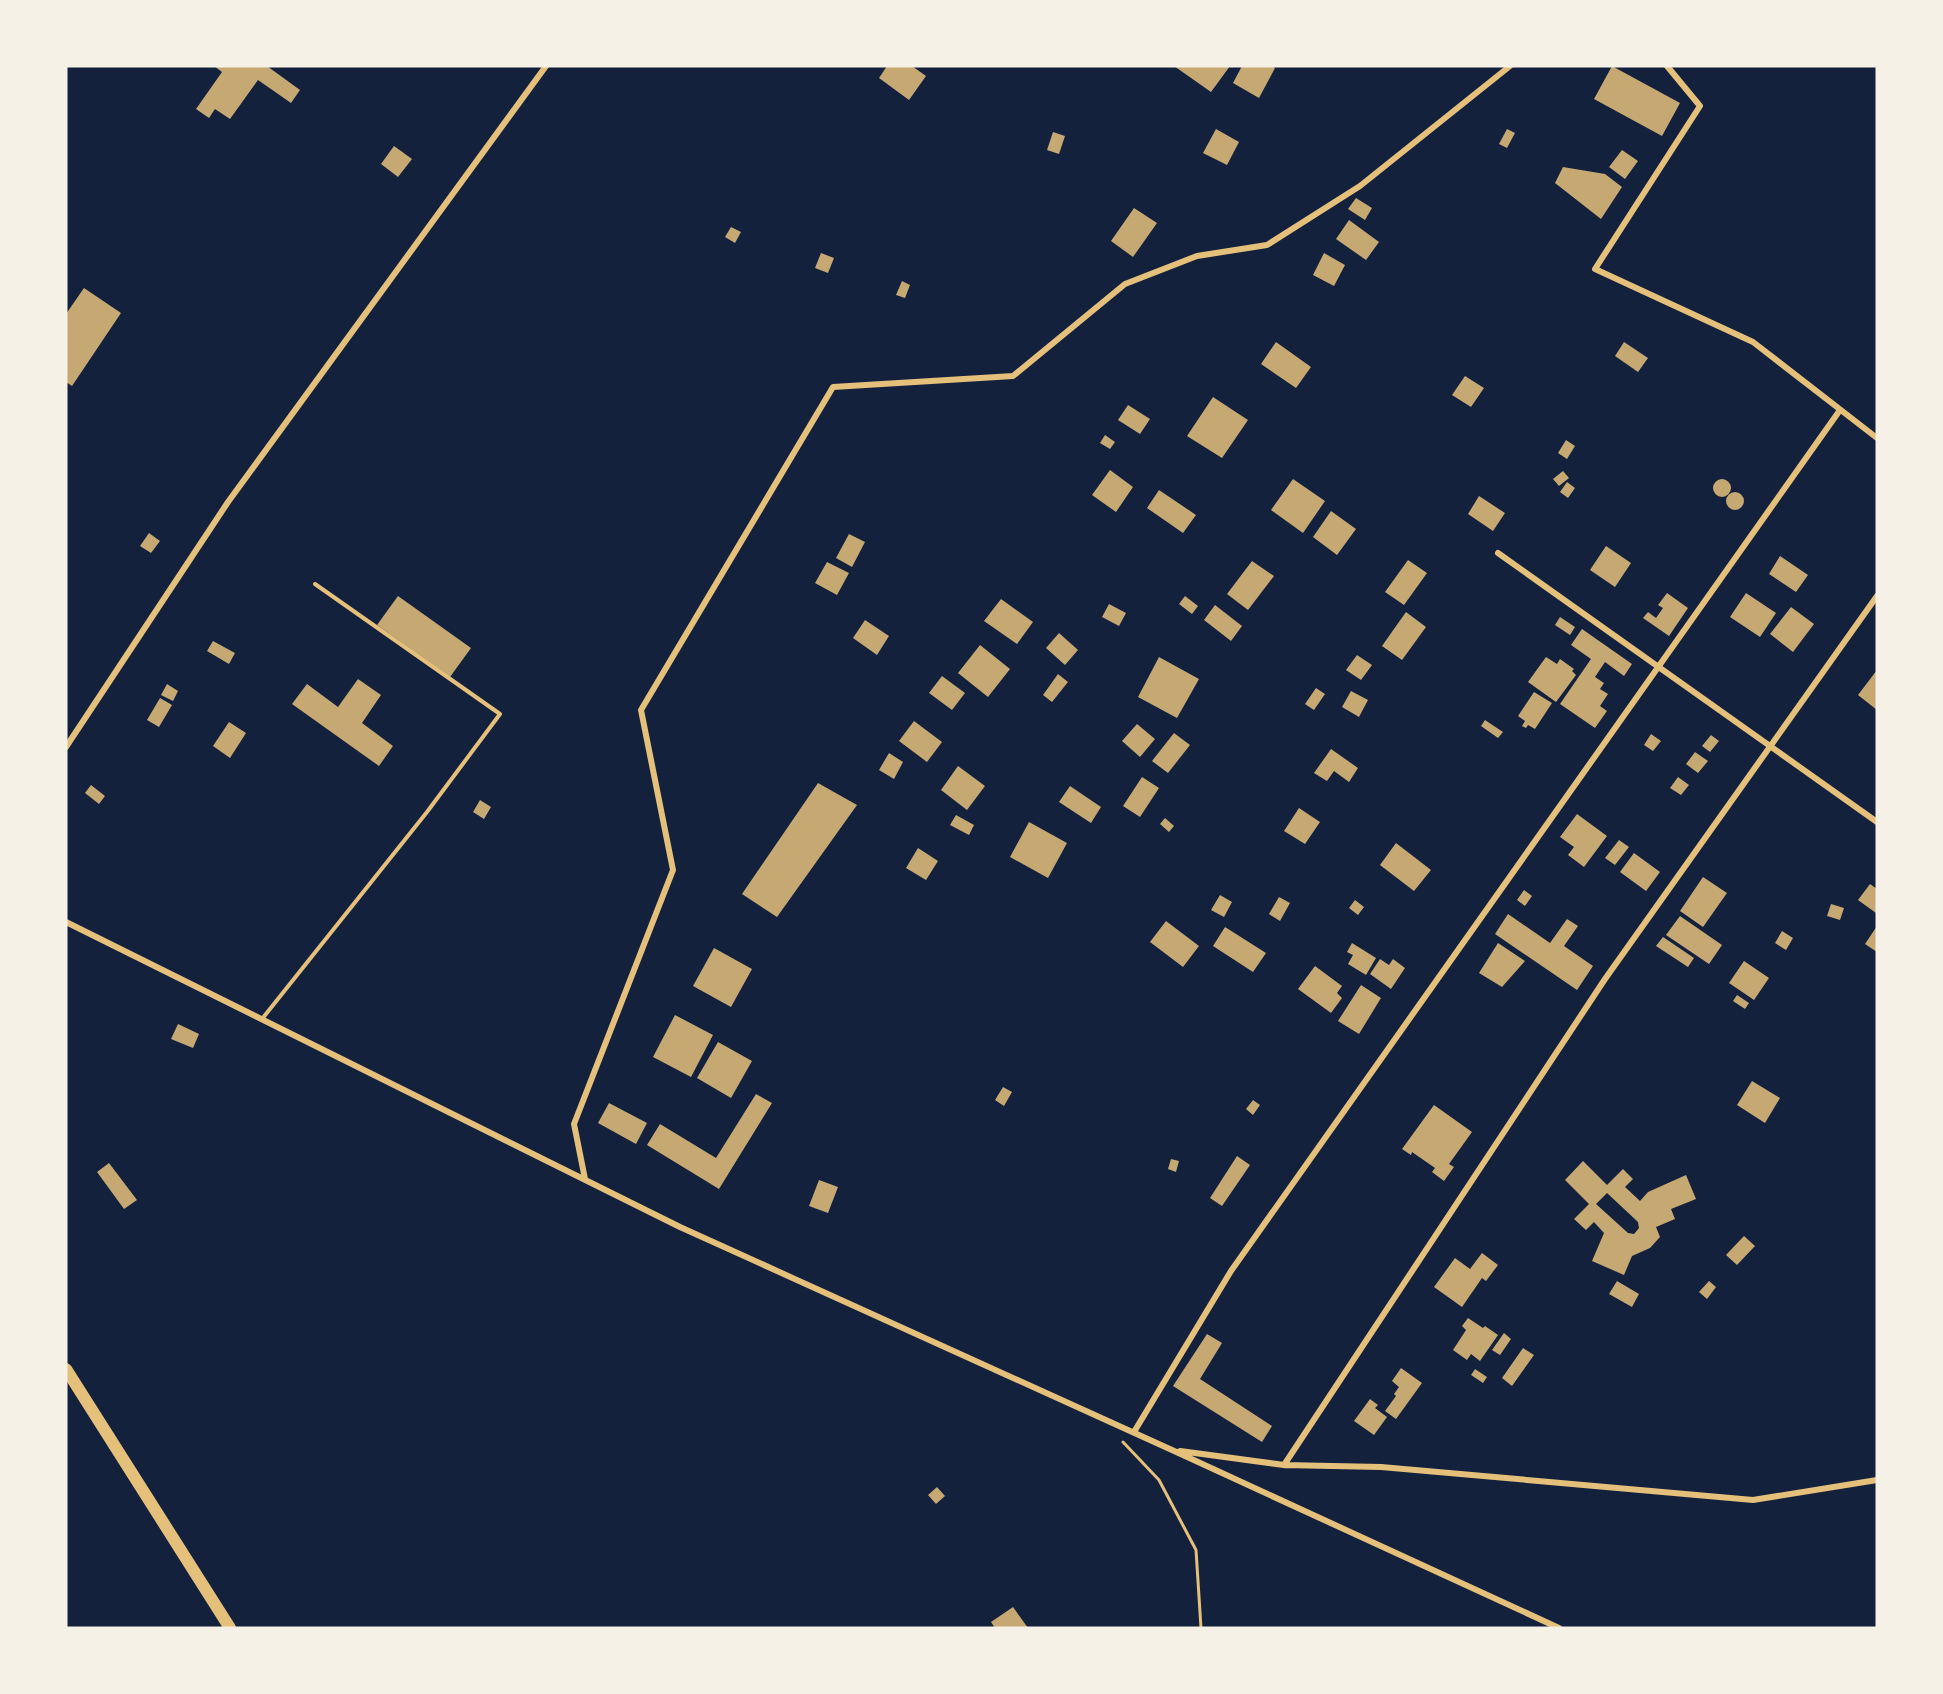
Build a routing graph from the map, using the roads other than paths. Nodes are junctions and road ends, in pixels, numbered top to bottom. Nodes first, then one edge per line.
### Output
1 (546, 66) edge
2 (1510, 66) edge
3 (1667, 66) edge
4 (1840, 410) junction
5 (1877, 438) edge
6 (1498, 553) dead end
7 (315, 584) dead end
8 (1877, 596) edge
9 (1659, 667) junction
10 (66, 747) edge
11 (1772, 747) junction
12 (1877, 822) edge
13 (66, 922) edge
14 (262, 1020) junction
15 (585, 1179) junction
16 (66, 1369) edge
17 (1134, 1432) junction
18 (1172, 1449) junction
19 (1284, 1465) junction
20 (1877, 1480) edge
21 (230, 1628) edge
22 (1559, 1628) edge

1 - 10 street
2 - 15 street
3 - 4 street
4 - 5 street
4 - 9 street
6 - 9 street
7 - 14 lane
8 - 11 street
9 - 11 street
9 - 17 street
11 - 12 street
11 - 19 street
13 - 14 street
14 - 15 street
15 - 17 street
16 - 21 main road
17 - 18 street
18 - 19 street
18 - 22 street
19 - 20 street

